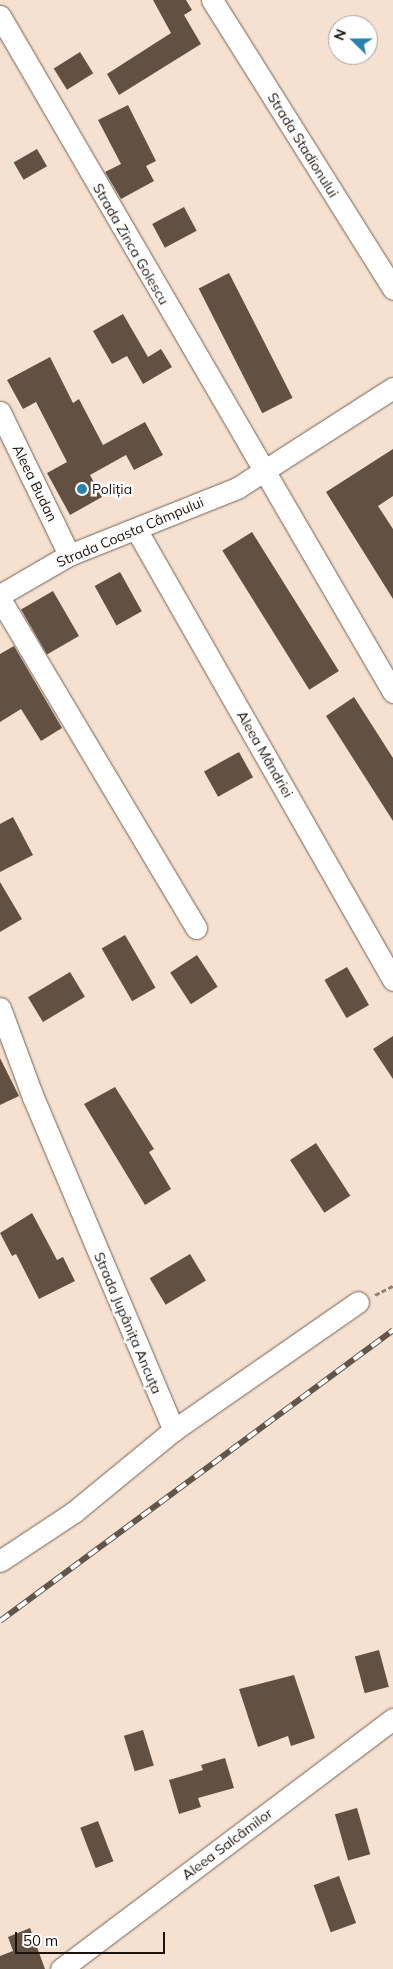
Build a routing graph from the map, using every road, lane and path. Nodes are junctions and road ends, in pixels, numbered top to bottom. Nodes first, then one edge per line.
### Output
1 (212, 0) edge
2 (0, 16) edge
3 (393, 289) edge
4 (393, 388) edge
5 (0, 412) edge
6 (262, 472) junction
7 (136, 529) junction
8 (69, 555) junction
9 (0, 595) edge
10 (0, 599) edge
11 (393, 692) edge
12 (196, 928) dead end
13 (393, 980) edge
14 (0, 1008) edge
15 (358, 1302) dead end
16 (174, 1430) junction
17 (2, 1555) edge
18 (393, 1719) edge
19 (61, 1969) edge

1 - 3 street, Strada Stadionului
2 - 6 street, Strada Zinca Golescu
4 - 6 street, Strada Coasta Câmpului
5 - 8 street, Aleea Budan
6 - 7 street, Strada Coasta Câmpului
6 - 11 street
7 - 8 street, Strada Coasta Câmpului
7 - 13 street, Aleea Mândriei
8 - 9 street, Strada Coasta Câmpului
10 - 12 street
14 - 16 street, Strada Jupânița Ancuța
15 - 16 street
16 - 17 street
18 - 19 street, Aleea Salcâmilor

